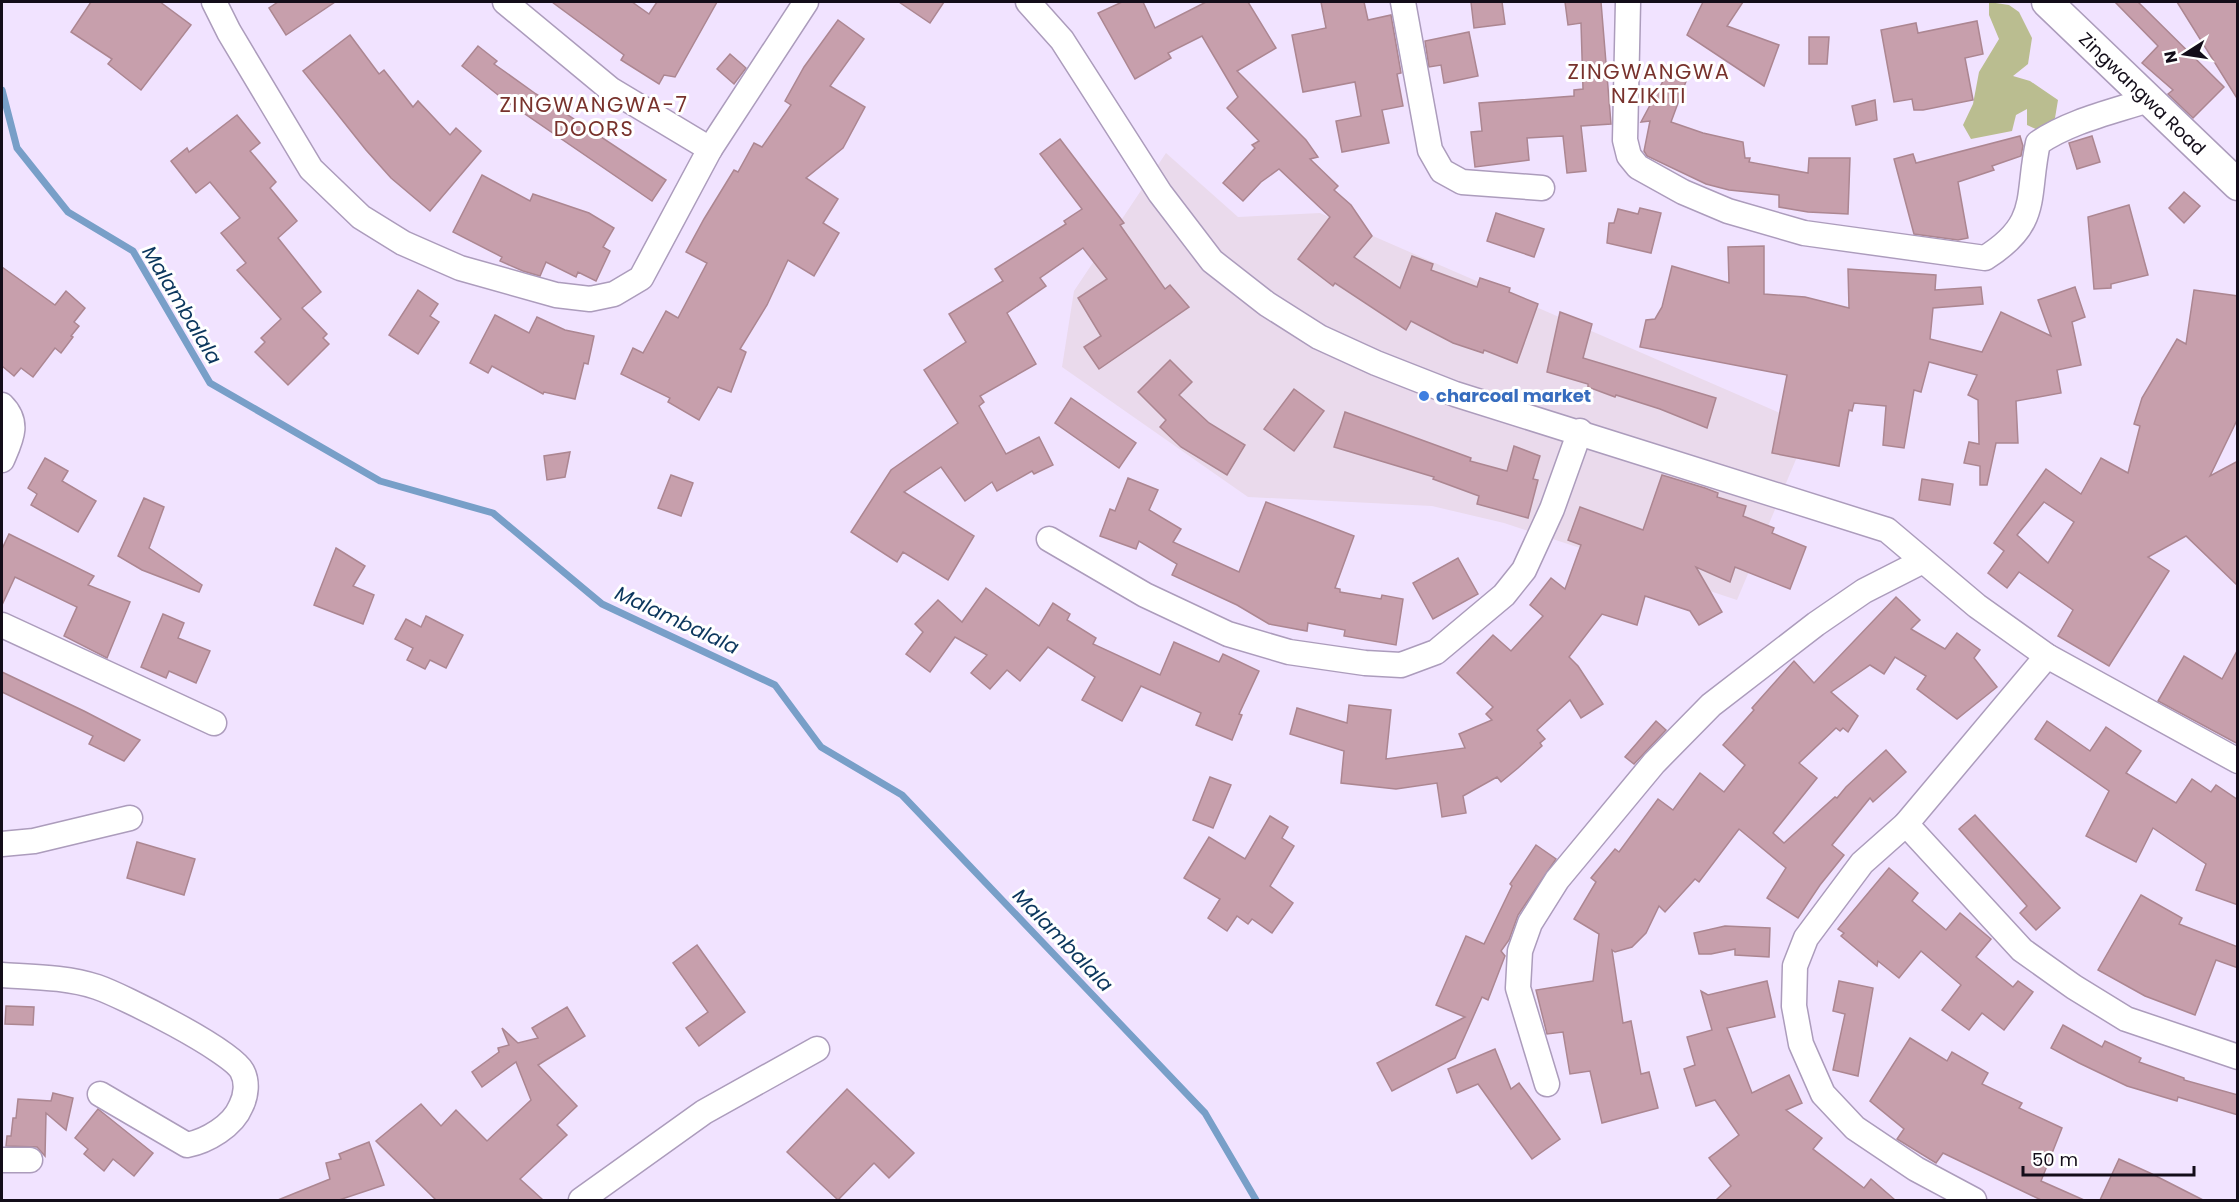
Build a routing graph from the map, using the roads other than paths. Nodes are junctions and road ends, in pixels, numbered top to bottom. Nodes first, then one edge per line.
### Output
1 (214, 2) edge
2 (505, 2) edge
3 (806, 2) edge
4 (1028, 2) edge
5 (1402, 2) edge
6 (1628, 2) edge
7 (2047, 2) edge
8 (2148, 100) junction
9 (710, 148) junction
10 (2238, 185) edge
11 (1542, 188) dead end
12 (2, 405) edge
13 (1580, 431) junction
14 (2, 460) edge
15 (1049, 539) dead end
16 (1923, 561) junction
17 (2, 625) edge
18 (2047, 656) junction
19 (214, 723) dead end
20 (2238, 761) edge
21 (130, 818) dead end
22 (1906, 824) junction
23 (2, 844) edge
24 (2, 975) edge
25 (817, 1049) dead end
26 (2238, 1057) edge
27 (1547, 1084) dead end
28 (100, 1094) dead end
29 (2, 1160) edge
30 (30, 1160) dead end
31 (581, 1200) edge
32 (1974, 1200) edge

1 - 9 street
2 - 9 street
3 - 9 street
4 - 13 street
5 - 11 street
6 - 8 street
7 - 8 street, Zingwangwa Road
8 - 10 street, Zingwangwa Road
12 - 14 street
13 - 15 street
13 - 16 street
16 - 18 street
16 - 27 street
17 - 19 street
18 - 20 street
18 - 22 street
21 - 23 street
22 - 26 street
22 - 32 street
24 - 28 street
25 - 31 street
29 - 30 street

